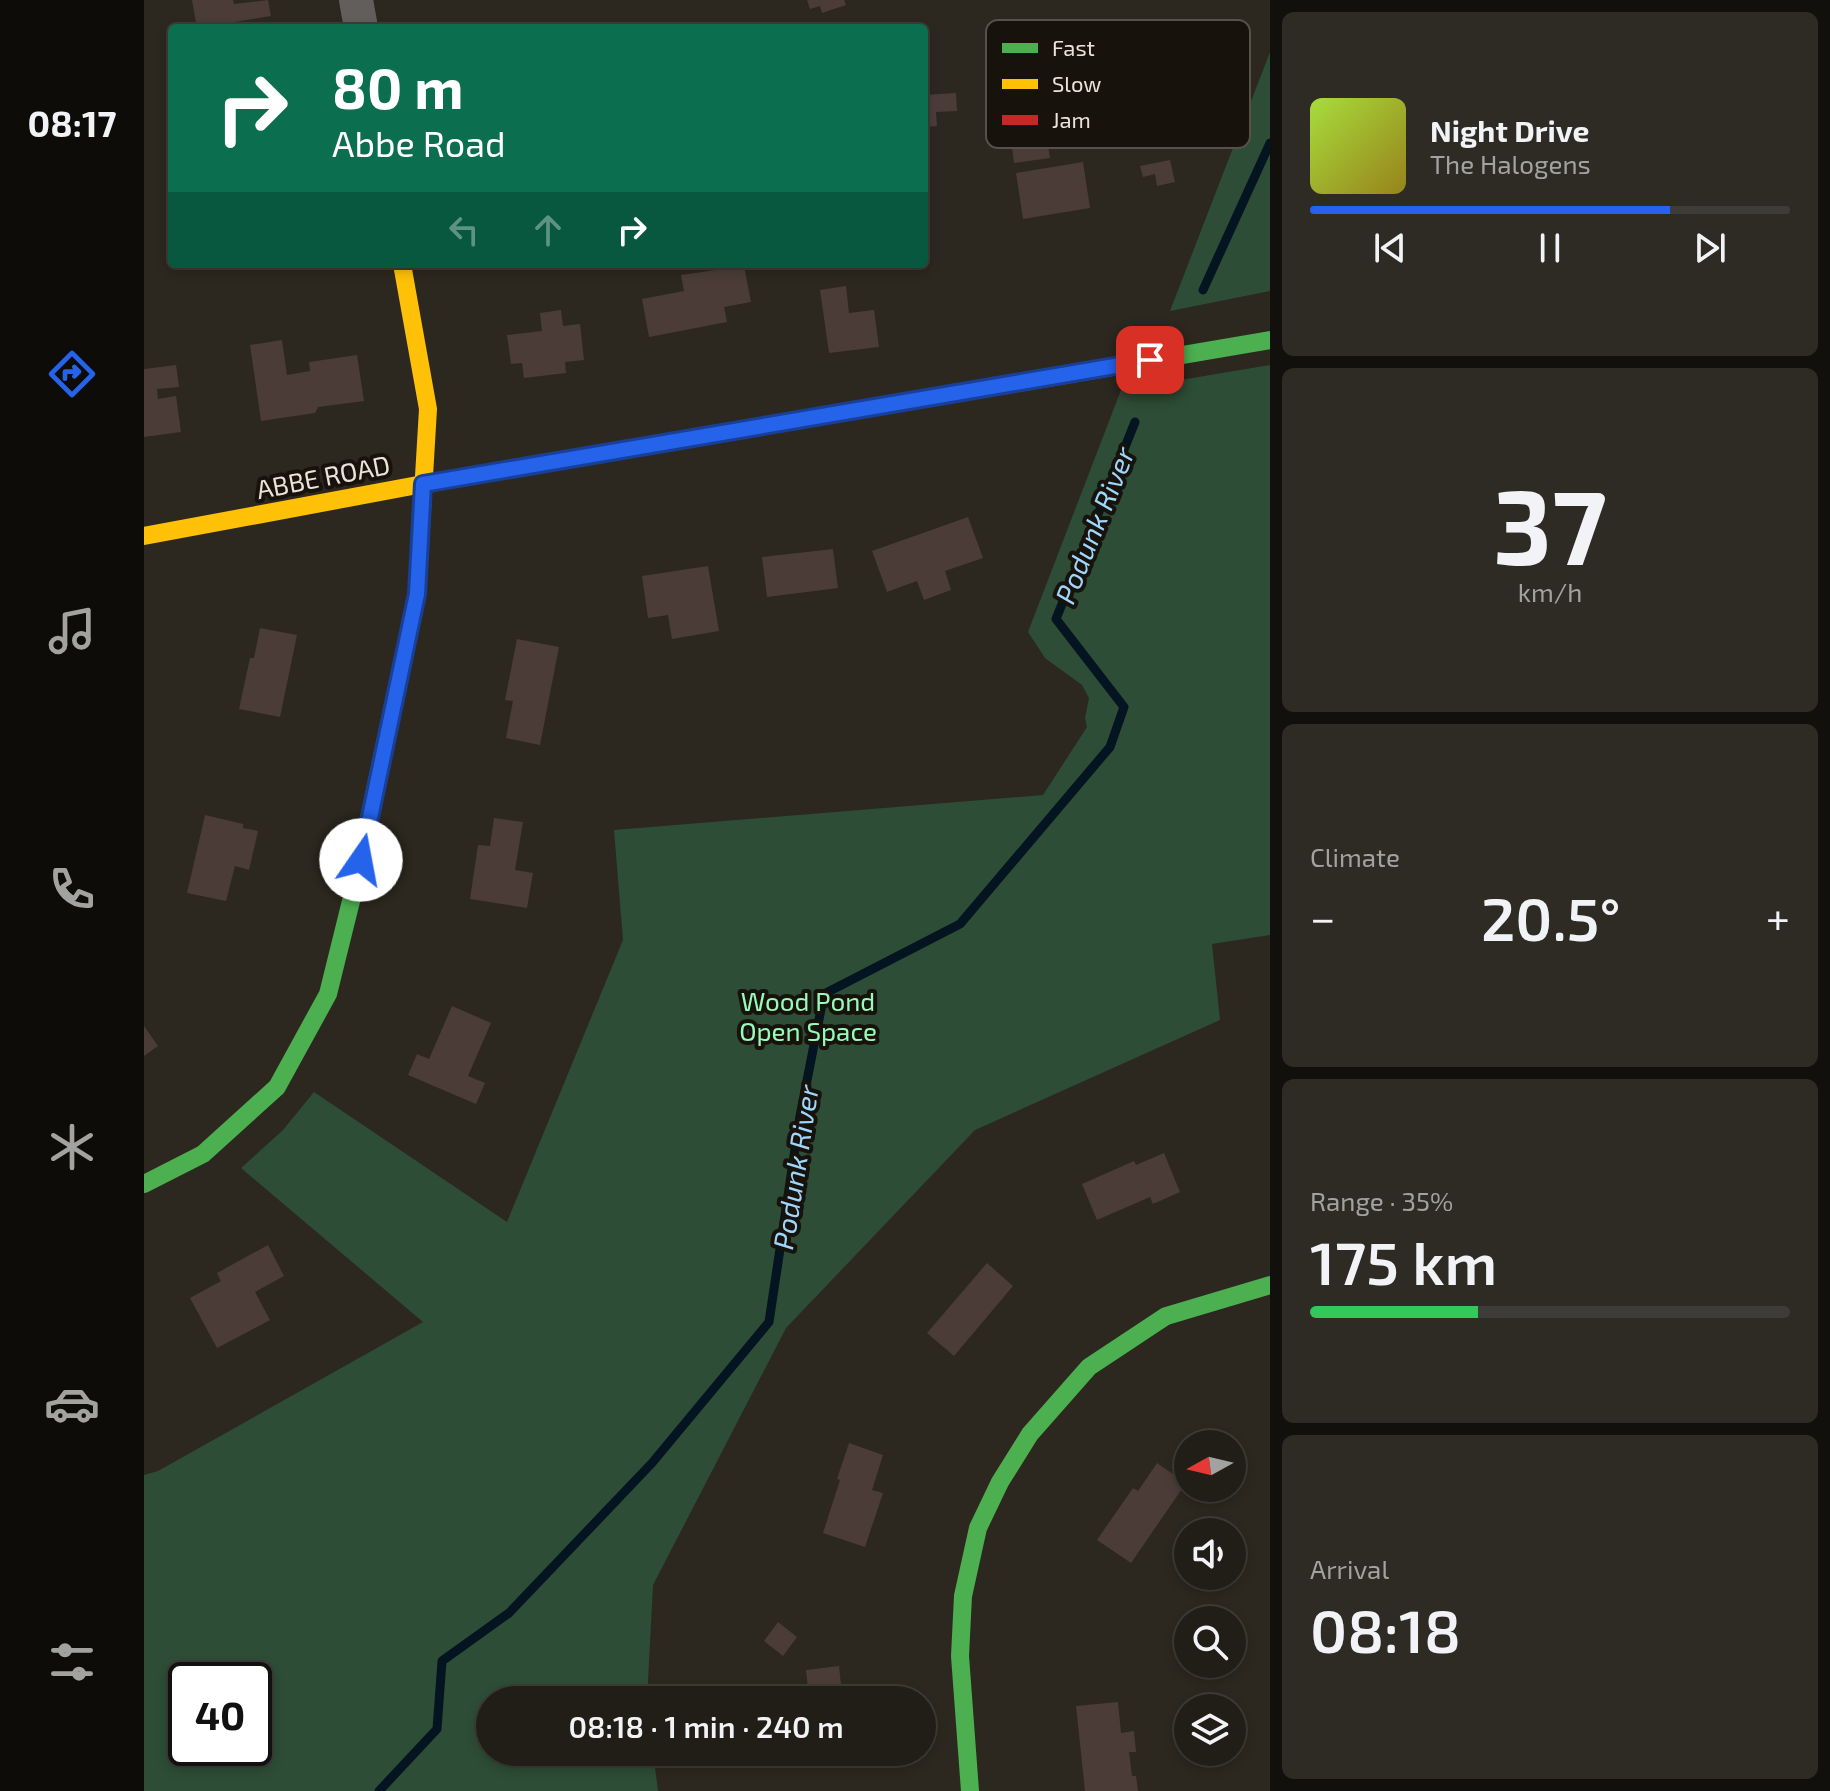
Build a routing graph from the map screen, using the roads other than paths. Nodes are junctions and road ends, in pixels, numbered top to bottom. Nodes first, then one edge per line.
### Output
1 (356, 0) edge
2 (360, 24) edge
3 (403, 268) edge
4 (1270, 340) edge
5 (423, 484) junction
6 (144, 536) edge
7 (144, 1184) edge
8 (1270, 1285) edge
9 (970, 1791) edge

1 - 2 street
3 - 5 street
4 - 5 street, ABBE ROAD
5 - 6 street, ABBE ROAD
5 - 7 street
8 - 9 street

